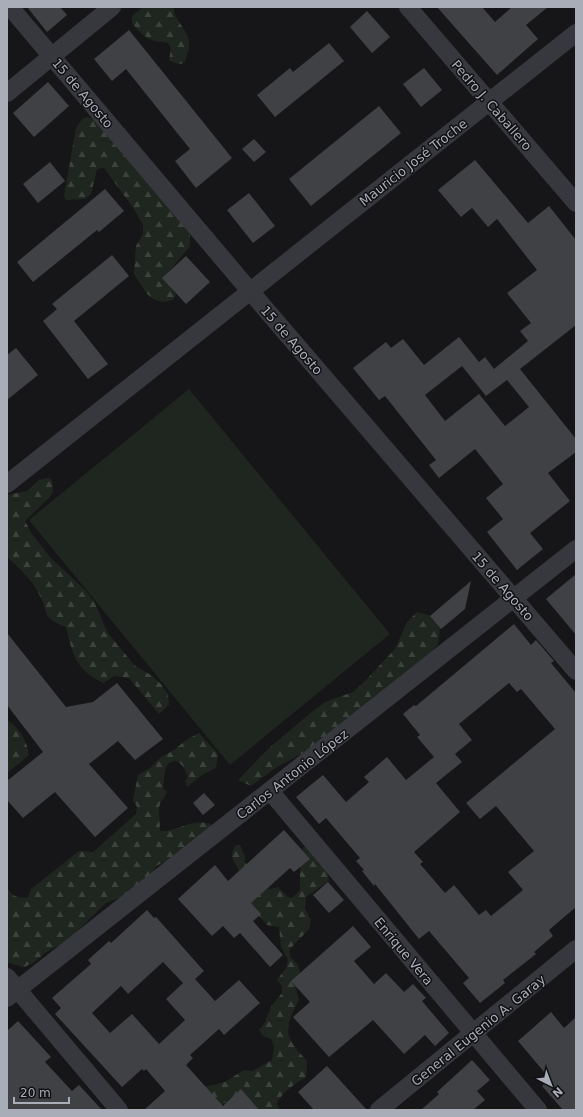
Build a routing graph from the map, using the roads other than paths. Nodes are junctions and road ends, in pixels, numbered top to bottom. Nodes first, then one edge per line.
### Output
1 (10, 7) edge
2 (112, 7) edge
3 (408, 7) edge
4 (576, 33) edge
5 (52, 56) junction
6 (7, 92) edge
7 (489, 102) junction
8 (576, 203) edge
9 (250, 291) junction
10 (7, 484) edge
11 (576, 549) edge
12 (513, 598) junction
13 (576, 671) edge
14 (270, 792) junction
15 (576, 949) edge
16 (11, 988) edge
17 (473, 1033) junction
18 (119, 1110) edge
19 (379, 1110) edge
20 (538, 1110) edge

1 - 5 street, 15 de Agosto
2 - 5 street
3 - 7 street, Pedro J. Caballero
4 - 7 street, Mauricio José Troche
5 - 6 street
5 - 9 street, 15 de Agosto
7 - 8 street, Pedro J. Caballero
7 - 9 street, Mauricio José Troche
9 - 10 street, Mauricio José Troche
9 - 12 street, 15 de Agosto
11 - 12 street, Carlos Antonio López
12 - 13 street, 15 de Agosto
12 - 14 street, Carlos Antonio López
14 - 16 street, Carlos Antonio López
14 - 17 street, Enrique Vera
15 - 17 street, General Eugenio A. Garay
16 - 18 street
17 - 19 street, General Eugenio A. Garay
17 - 20 street, Enrique Vera

